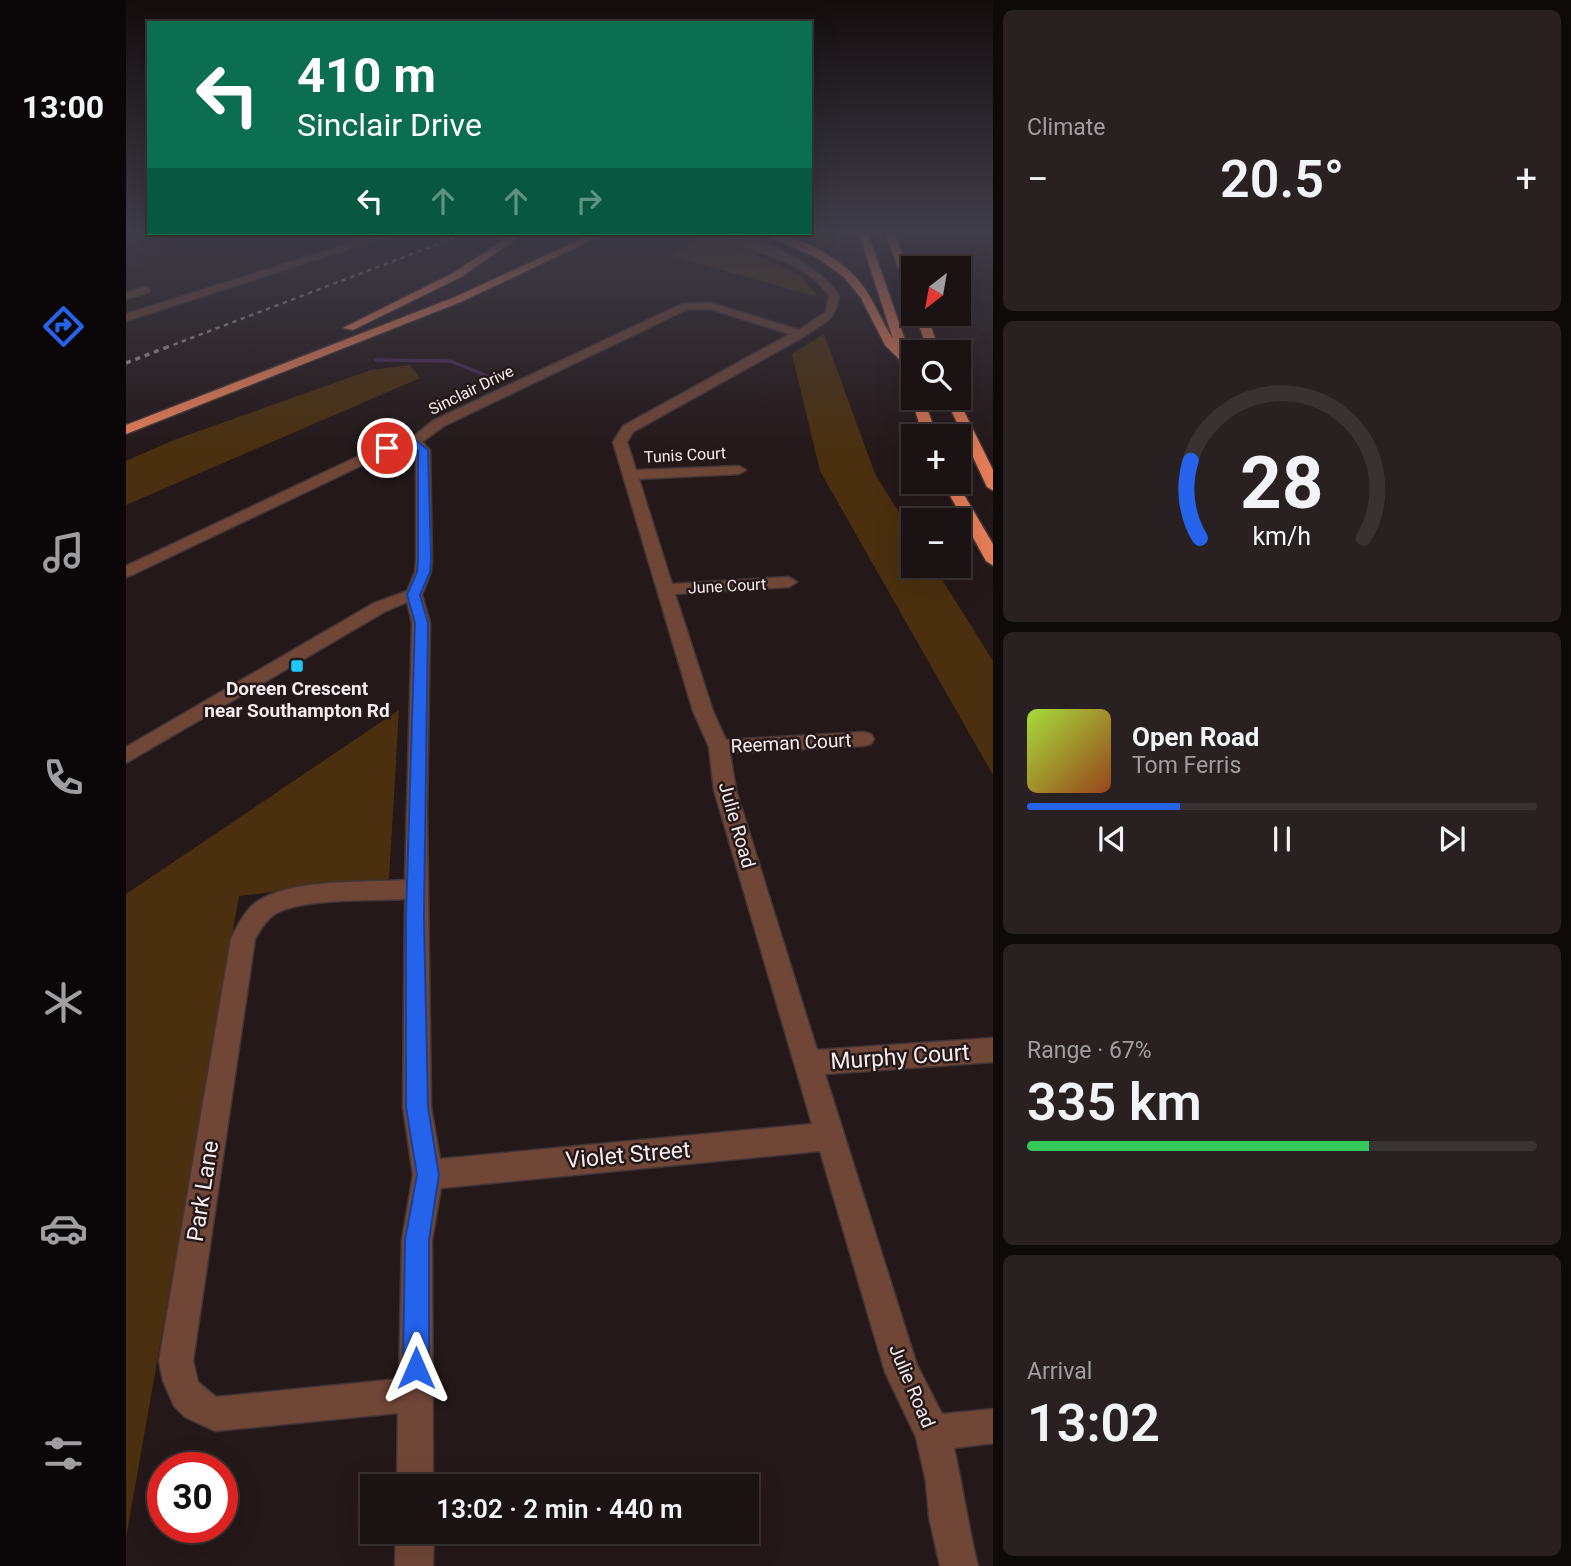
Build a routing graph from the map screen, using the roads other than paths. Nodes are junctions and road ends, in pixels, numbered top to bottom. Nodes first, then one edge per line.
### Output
1 (164, 306) edge
2 (395, 306) edge
3 (441, 306) edge
4 (689, 306) edge
5 (711, 306) edge
6 (833, 306) edge
7 (871, 306) edge
8 (887, 306) edge
9 (126, 318) edge
10 (801, 334) junction
11 (901, 348) edge
12 (901, 355) edge
13 (956, 410) edge
14 (126, 416) edge
15 (126, 430) edge
16 (413, 441) junction
17 (739, 470) dead end
18 (632, 475) junction
19 (993, 487) edge
20 (957, 494) edge
21 (993, 561) edge
22 (126, 572) edge
23 (789, 582) dead end
24 (666, 589) junction
25 (414, 595) junction
26 (864, 739) dead end
27 (719, 747) junction
28 (126, 756) edge
29 (415, 889) junction
30 (993, 1050) edge
31 (807, 1063) junction
32 (828, 1136) junction
33 (428, 1175) junction
34 (416, 1394) junction
35 (993, 1426) edge
36 (933, 1433) junction
37 (415, 1474) edge
38 (415, 1544) edge
39 (414, 1566) edge
40 (959, 1566) edge

1 - 9 street
2 - 14 highway
3 - 15 highway
4 - 16 street, Sinclair Drive
5 - 10 street, Sinclair Drive
6 - 10 street, Julie Road
7 - 12 highway
8 - 11 highway
10 - 18 street, Julie Road
13 - 19 highway
16 - 22 street, Sinclair Drive
16 - 25 street
17 - 18 street, Tunis Court
18 - 24 street, Julie Road
20 - 21 highway
23 - 24 street, June Court
24 - 27 street, Julie Road
25 - 28 street
25 - 29 street
26 - 27 street, Reeman Court
27 - 31 street, Julie Road
29 - 33 street
29 - 34 street, Park Lane
30 - 31 street, Murphy Court
31 - 32 street, Julie Road
32 - 33 street, Violet Street
32 - 36 street, Julie Road
33 - 34 street
34 - 37 street
35 - 36 street
36 - 40 street, Julie Road
38 - 39 street

